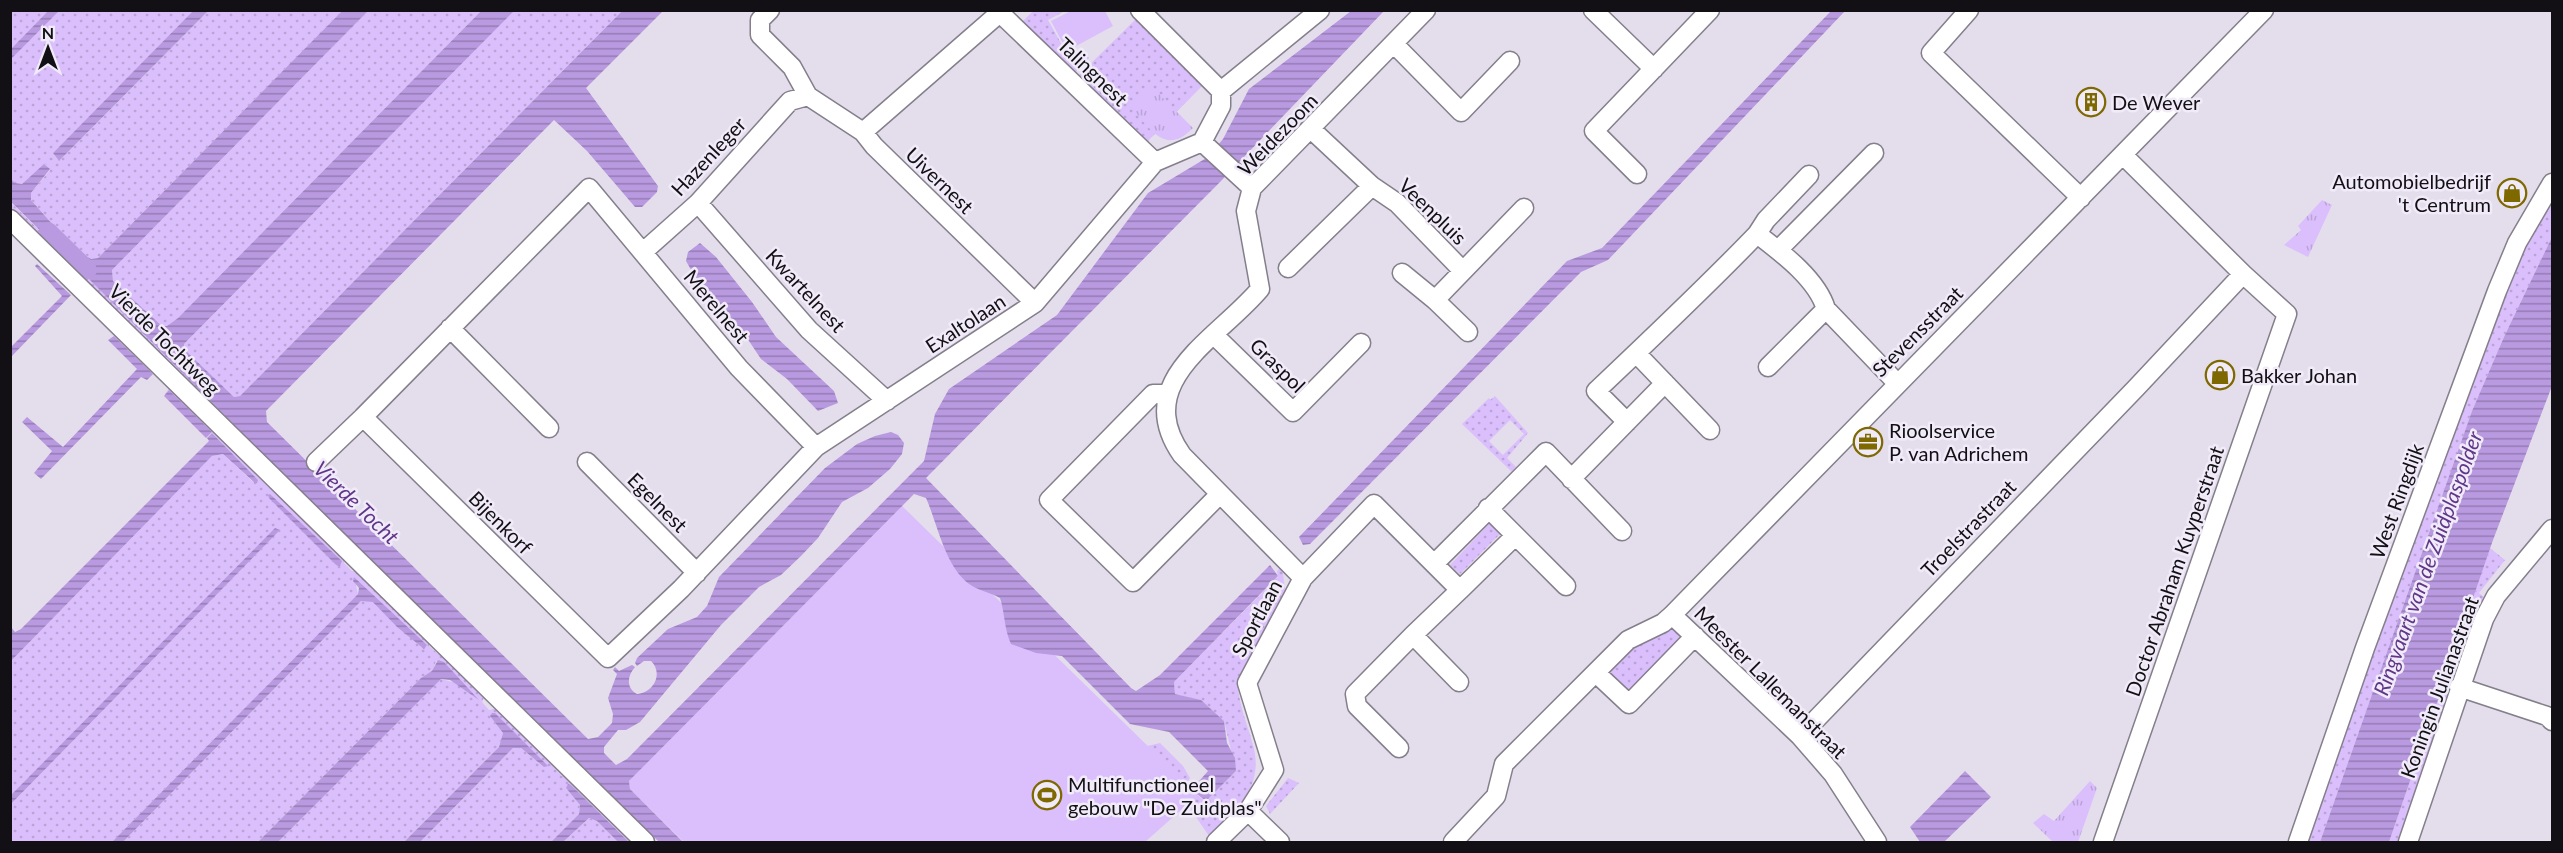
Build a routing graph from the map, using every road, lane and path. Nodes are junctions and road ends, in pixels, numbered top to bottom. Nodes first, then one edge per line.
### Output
1 (770, 10) edge
2 (1140, 10) edge
3 (1320, 10) edge
4 (1426, 10) edge
5 (1593, 10) edge
6 (1710, 10) edge
7 (1969, 10) edge
8 (2264, 10) edge
9 (1001, 12) edge
10 (1394, 44) junction
11 (1510, 61) dead end
12 (1654, 69) junction
13 (1221, 91) junction
14 (808, 96) junction
15 (1311, 130) junction
16 (863, 132) junction
17 (1205, 145) junction
18 (1874, 153) dead end
19 (2123, 154) junction
20 (1155, 162) junction
21 (1637, 174) dead end
22 (1809, 175) dead end
23 (1372, 186) junction
24 (1252, 188) junction
25 (2549, 188) edge
26 (2081, 198) junction
27 (698, 203) junction
28 (1524, 208) dead end
29 (10, 219) edge
30 (1757, 234) junction
31 (1778, 249) junction
32 (643, 252) junction
33 (1288, 268) dead end
34 (1462, 270) junction
35 (1401, 273) dead end
36 (2243, 274) junction
37 (1435, 300) junction
38 (1035, 303) junction
39 (1826, 309) junction
40 (450, 328) junction
41 (1468, 332) dead end
42 (1214, 335) junction
43 (1361, 343) dead end
44 (1636, 353) junction
45 (1768, 367) dead end
46 (1665, 383) junction
47 (1898, 383) junction
48 (1167, 394) junction
49 (887, 401) junction
50 (363, 417) junction
51 (1627, 422) junction
52 (549, 428) dead end
53 (1710, 430) dead end
54 (816, 447) junction
55 (316, 462) dead end
56 (587, 462) dead end
57 (1571, 478) junction
58 (1215, 499) dead end
59 (1488, 508) junction
60 (2553, 530) edge
61 (1622, 531) dead end
62 (1515, 536) junction
63 (1434, 564) junction
64 (697, 573) junction
65 (1303, 578) junction
66 (1566, 586) dead end
67 (1460, 590) junction
68 (1672, 615) junction
69 (1413, 635) junction
70 (1695, 636) junction
71 (608, 658) joint
72 (1596, 673) junction
73 (1459, 681) dead end
74 (2459, 687) junction
75 (2553, 721) edge
76 (1800, 736) junction
77 (1399, 747) dead end
78 (1248, 811) junction
79 (645, 843) edge
80 (1216, 843) edge
81 (1280, 843) edge
82 (1453, 843) edge
83 (1877, 843) edge
84 (2103, 843) edge
85 (2298, 843) edge
86 (2408, 843) edge

1 - 14 street
2 - 13 street
3 - 13 street
4 - 10 street, Weidezoom
5 - 12 street
6 - 12 street
7 - 26 street
8 - 19 street, Stevensstraat
9 - 16 street
9 - 20 street, Talingnest
10 - 11 street
10 - 15 street, Weidezoom
12 - 21 street
13 - 17 street
14 - 16 street, Uivernest
14 - 27 street, Hazenleger
15 - 23 street, Veenpluis
15 - 24 street, Weidezoom
16 - 38 street, Uivernest
17 - 20 street, Exaltolaan
17 - 24 street
18 - 31 street
19 - 26 street, Stevensstraat
19 - 36 street
20 - 38 street, Exaltolaan
22 - 30 street
23 - 33 street, Veenpluis
23 - 34 street, Veenpluis
24 - 42 street, Weidezoom
25 - 85 street, West Ringdijk
26 - 47 street, Stevensstraat
27 - 32 street, Hazenleger
27 - 49 street, Kwartelnest
28 - 34 street, Veenpluis
29 - 79 street, Vierde Tochtweg
30 - 31 street
30 - 44 street
31 - 39 street
32 - 40 street, Merelnest
32 - 54 street, Merelnest
34 - 37 street, Veenpluis
35 - 37 street
36 - 76 street, Troelstrastraat
36 - 84 street, Doctor Abraham Kuyperstraat
37 - 41 street
38 - 49 street, Exaltolaan
39 - 45 street
39 - 47 street
40 - 50 street
40 - 52 street
42 - 43 street, Graspol
42 - 48 street, Weidezoom
44 - 46 street
44 - 51 street
46 - 51 street
46 - 53 street
47 - 68 street, Stevensstraat
48 - 58 street
48 - 65 street
49 - 54 street, Exaltolaan
50 - 55 street
50 - 71 street, Bijenkorf
51 - 57 street
54 - 64 street, Exaltolaan
56 - 64 street, Egelnest
57 - 59 street
57 - 61 street
59 - 62 street
59 - 63 street
60 - 74 street, Koningin Julianastraat
62 - 66 street
62 - 67 street
63 - 65 street, Sportlaan
63 - 67 street
64 - 71 street, Exaltolaan
65 - 78 street, Sportlaan
67 - 69 street
68 - 70 street, Meester Lallemanstraat
68 - 72 street, Stevensstraat
69 - 73 street
69 - 77 street
70 - 72 street
70 - 76 street, Meester Lallemanstraat
72 - 82 street, Stevensstraat
74 - 75 street
74 - 86 street, Koningin Julianastraat
76 - 83 street, Meester Lallemanstraat
78 - 80 street, Sportlaan
78 - 81 street

